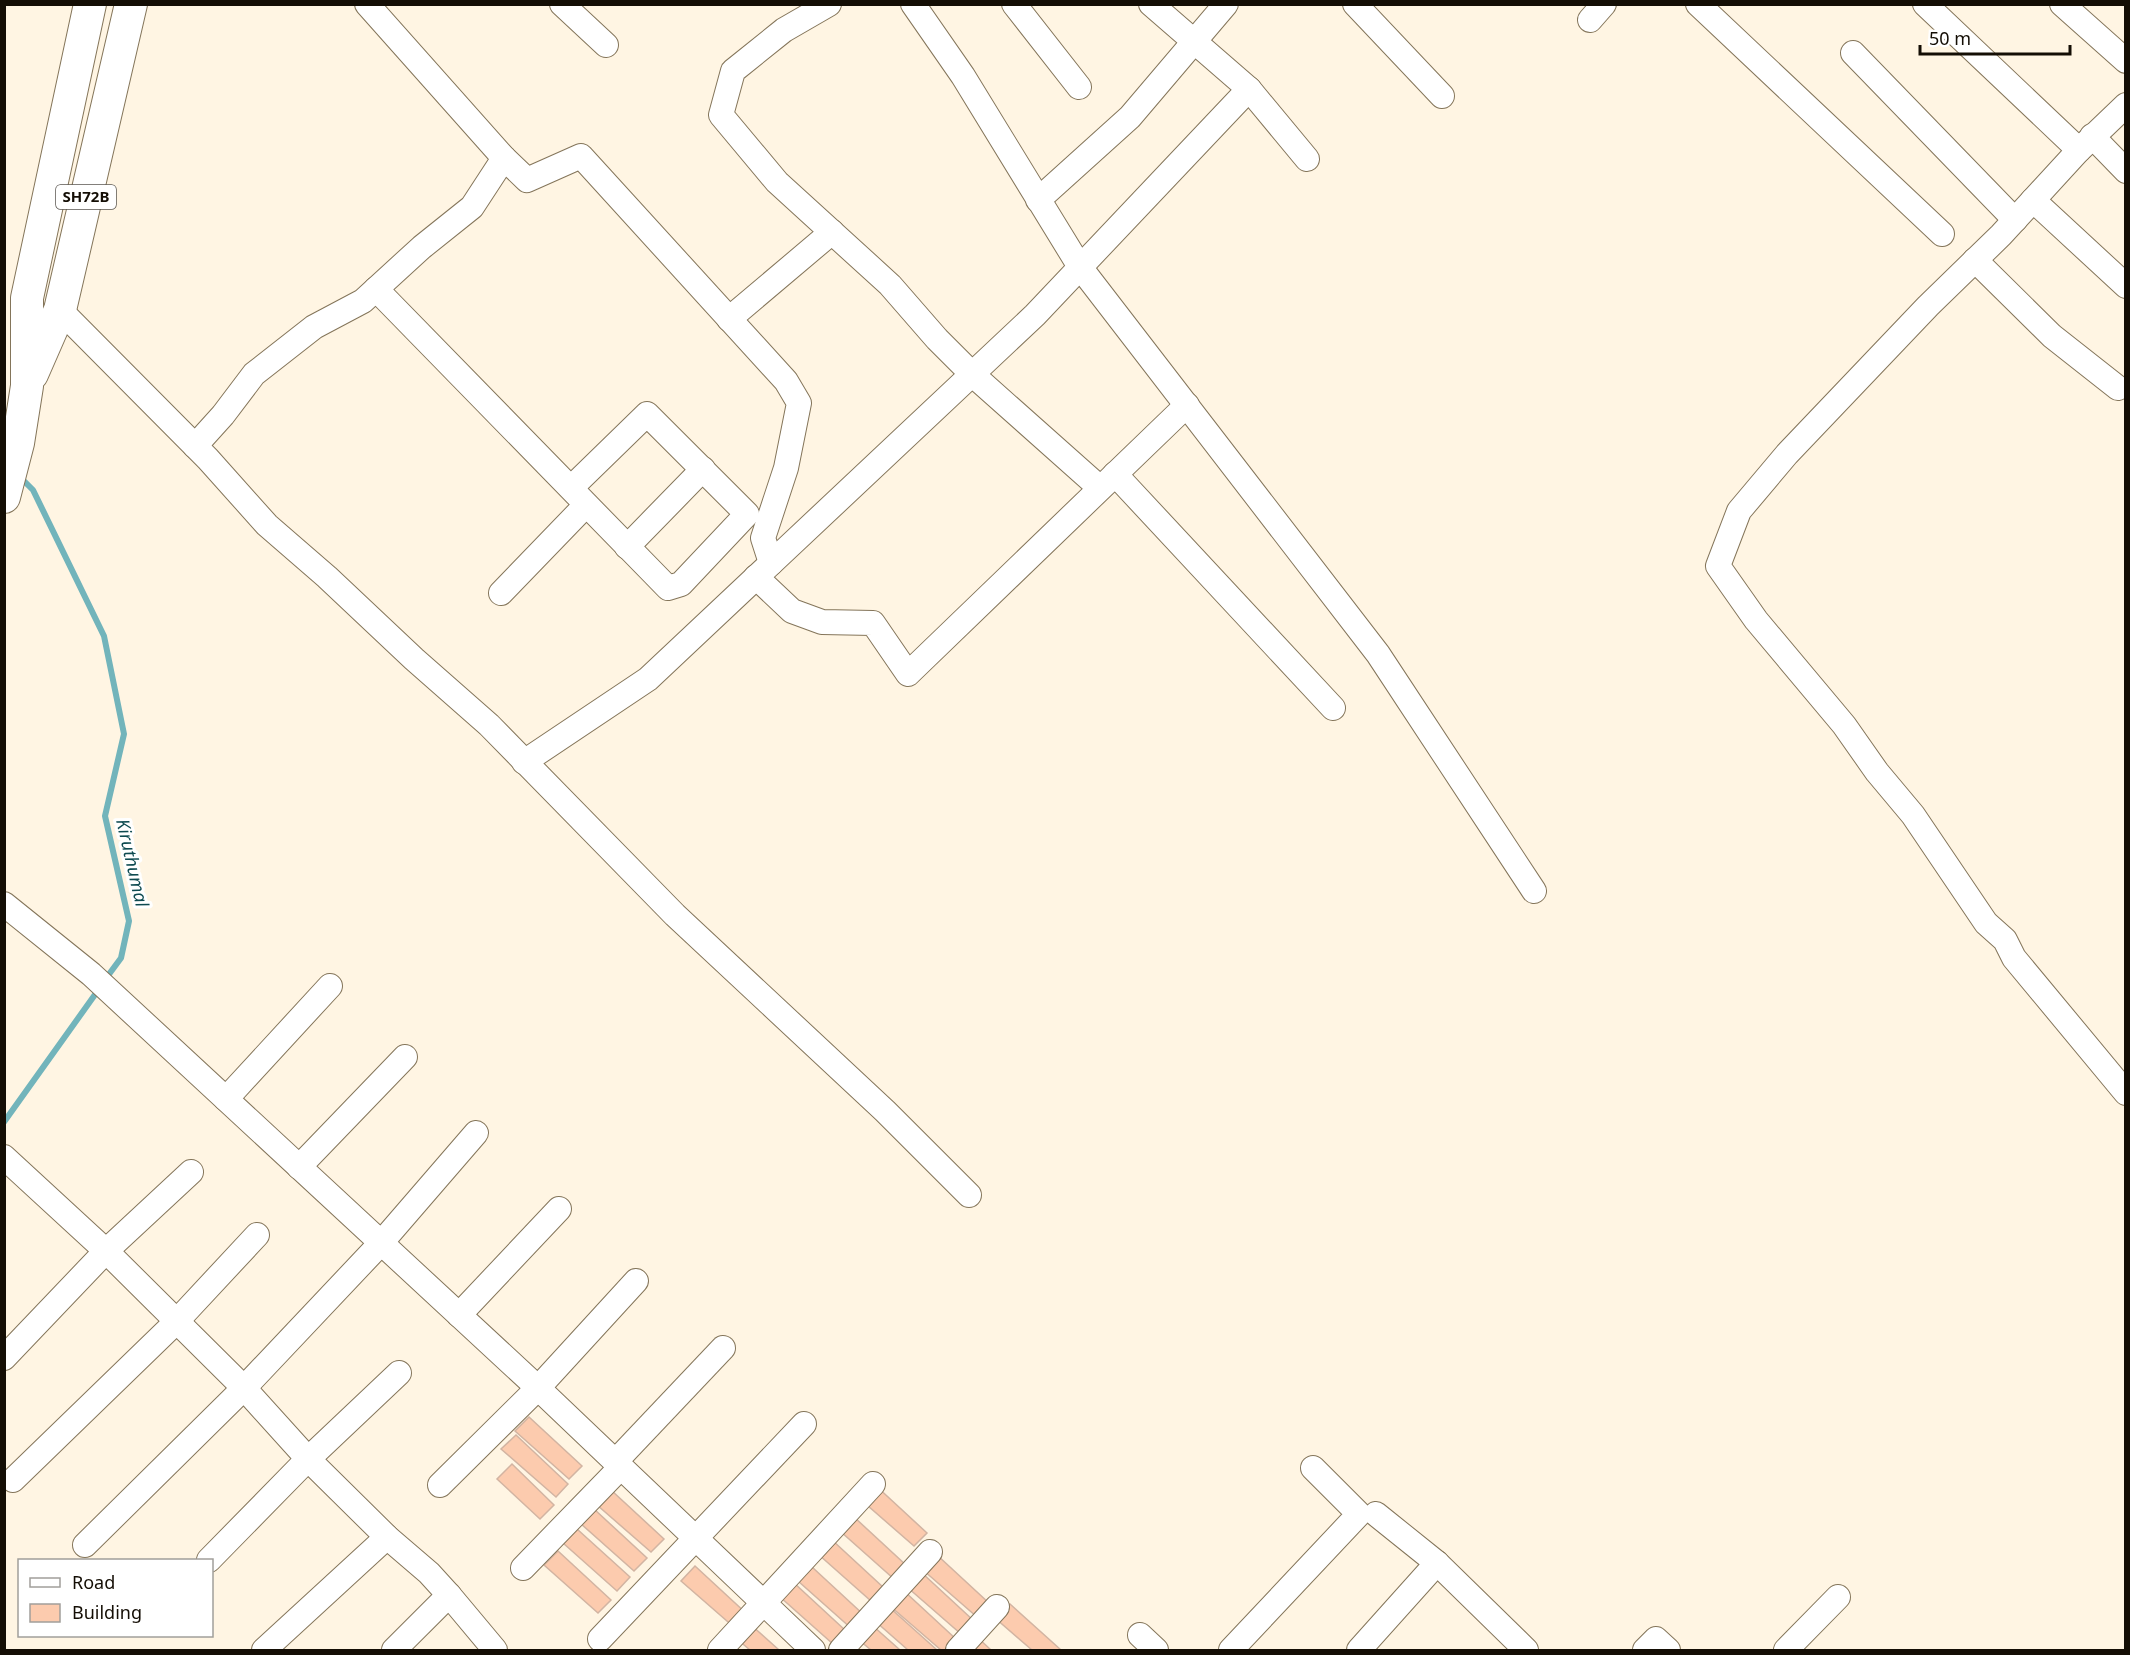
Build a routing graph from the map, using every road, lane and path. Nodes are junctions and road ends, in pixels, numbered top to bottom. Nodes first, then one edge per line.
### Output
1 (90, 4) edge
2 (131, 4) edge
3 (367, 4) edge
4 (562, 4) edge
5 (829, 4) edge
6 (1014, 4) edge
7 (1151, 4) edge
8 (1226, 4) edge
9 (1355, 4) edge
10 (1698, 4) edge
11 (1924, 4) edge
12 (2062, 4) edge
13 (917, 6) edge
14 (1194, 42) junction
15 (606, 45) dead end
16 (1853, 53) dead end
17 (2126, 61) edge
18 (1079, 87) dead end
19 (1249, 89) junction
20 (1442, 96) dead end
21 (2126, 105) edge
22 (2086, 143) junction
23 (504, 158) junction
24 (1306, 159) dead end
25 (2126, 171) edge
26 (1038, 200) junction
27 (2033, 200) junction
28 (2015, 220) junction
29 (832, 232) junction
30 (1942, 234) dead end
31 (1976, 260) junction
32 (1080, 267) junction
33 (2126, 286) edge
34 (376, 289) junction
35 (60, 310) junction
36 (729, 319) junction
37 (973, 375) junction
38 (27, 386) junction
39 (2118, 388) dead end
40 (1187, 405) junction
41 (195, 446) junction
42 (703, 470) junction
43 (1108, 481) junction
44 (579, 496) junction
45 (4, 497) edge
46 (627, 547) junction
47 (764, 570) junction
48 (501, 592) dead end
49 (1334, 708) dead end
50 (524, 762) junction
51 (1534, 891) dead end
52 (4, 904) edge
53 (330, 986) dead end
54 (405, 1057) dead end
55 (2126, 1093) edge
56 (226, 1099) junction
57 (476, 1133) dead end
58 (7, 1159) edge
59 (299, 1167) junction
60 (191, 1172) dead end
61 (969, 1195) dead end
62 (559, 1209) dead end
63 (257, 1235) dead end
64 (381, 1243) junction
65 (106, 1251) junction
66 (636, 1281) dead end
67 (459, 1315) junction
68 (176, 1322) junction
69 (723, 1348) dead end
70 (4, 1358) edge
71 (399, 1373) dead end
72 (244, 1388) junction
73 (537, 1389) junction
74 (804, 1424) dead end
75 (309, 1460) junction
76 (618, 1464) junction
77 (1313, 1468) dead end
78 (13, 1480) dead end
79 (873, 1484) dead end
80 (440, 1485) dead end
81 (1376, 1514) dead end
82 (387, 1538) junction
83 (695, 1538) junction
84 (85, 1545) dead end
85 (930, 1552) dead end
86 (210, 1559) edge
87 (1437, 1563) junction
88 (523, 1568) dead end
89 (449, 1595) junction
90 (1838, 1597) dead end
91 (764, 1604) junction
92 (997, 1607) dead end
93 (600, 1639) dead end
94 (1513, 1646) edge
95 (264, 1650) edge
96 (394, 1650) edge
97 (495, 1650) edge
98 (720, 1650) edge
99 (813, 1650) edge
100 (841, 1650) edge
101 (958, 1650) edge
102 (1231, 1650) edge
103 (1359, 1650) edge
104 (1645, 1650) edge
105 (1668, 1650) edge
106 (1786, 1650) edge

1 - 38 main road, SH72B
2 - 35 main road, SH72B
3 - 23 street
4 - 15 street
5 - 29 street
6 - 18 street
7 - 14 street
8 - 14 street
9 - 20 street
10 - 30 street
11 - 22 street
12 - 17 street
13 - 26 street
14 - 19 street
14 - 26 street
16 - 28 street
19 - 24 street
19 - 32 street
21 - 22 street
22 - 25 street
22 - 27 street
23 - 34 street
23 - 36 street
26 - 32 street
27 - 28 street
27 - 33 street
28 - 31 street
29 - 36 street
29 - 37 street
31 - 39 street
31 - 55 street
32 - 37 street
32 - 40 street
34 - 41 street
34 - 44 street
35 - 38 main road, SH72B
35 - 41 street
36 - 47 street
37 - 43 street
37 - 47 street
38 - 45 main road, SH72B
40 - 43 street
40 - 51 street
41 - 50 street
42 - 44 street
42 - 46 street
42 - 46 street
43 - 47 street
43 - 49 street
44 - 46 street
44 - 48 street
47 - 50 street
50 - 61 street
52 - 56 street
53 - 56 street
54 - 59 street
56 - 59 street
57 - 64 street
58 - 65 street
59 - 64 street
60 - 65 street
62 - 67 street
63 - 68 street
64 - 67 street
64 - 72 street
65 - 68 street
65 - 70 street
66 - 73 street
67 - 73 street
68 - 72 street
68 - 78 street
69 - 76 street
71 - 75 street
72 - 75 street
72 - 84 street
73 - 76 street
73 - 80 street
74 - 83 street
75 - 82 street
75 - 86 street
76 - 83 street
76 - 88 street
77 - 102 street
79 - 91 street
81 - 87 street
82 - 89 street
82 - 95 street
83 - 91 street
83 - 93 street
85 - 100 street
87 - 94 street
87 - 103 street
89 - 96 street
89 - 97 street
90 - 106 street
91 - 98 street
91 - 99 street
92 - 101 street
104 - 105 street

